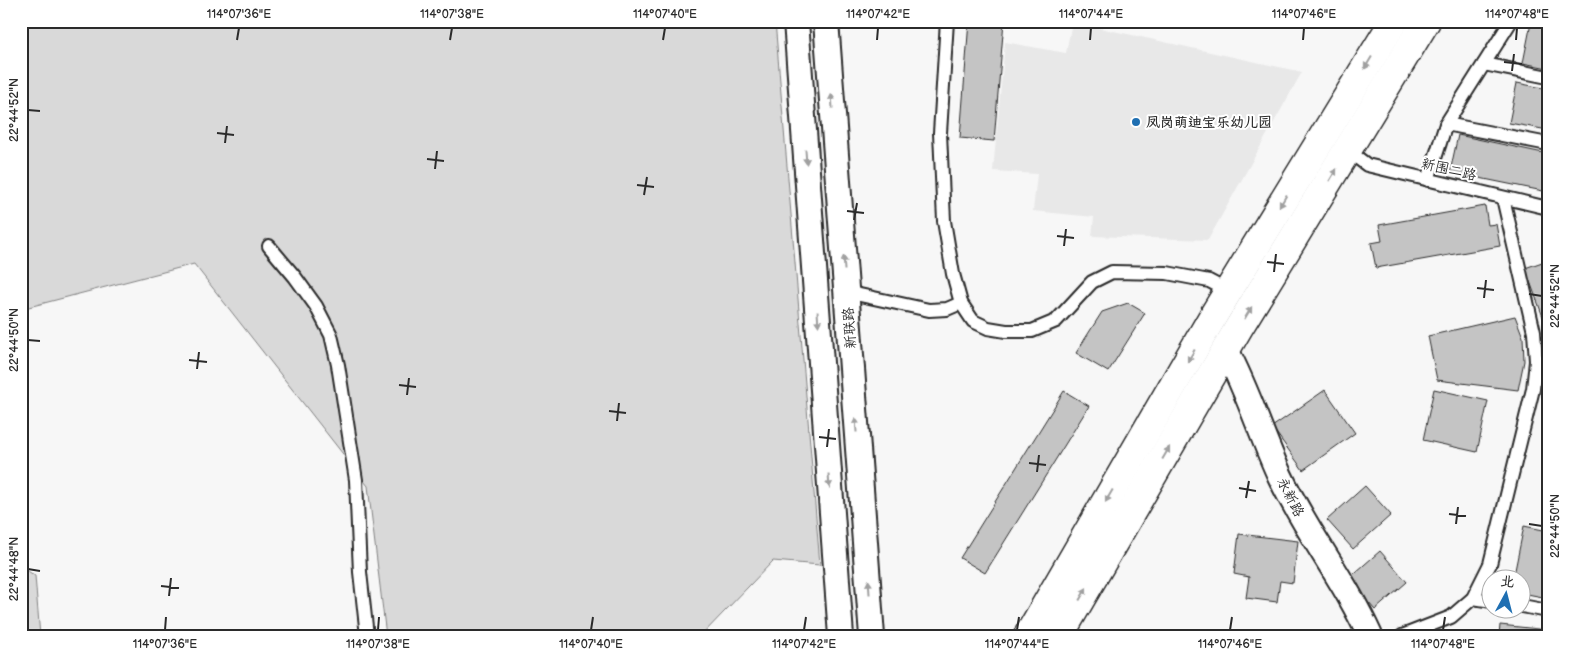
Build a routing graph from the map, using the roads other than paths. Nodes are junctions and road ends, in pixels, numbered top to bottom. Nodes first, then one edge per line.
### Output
1 (796, 21) edge
2 (826, 21) edge
3 (947, 21) edge
4 (1394, 21) edge
5 (1426, 21) edge
6 (1511, 21) edge
7 (1484, 64) junction
8 (1548, 77) edge
9 (1446, 124) junction
10 (1548, 144) edge
11 (1347, 150) junction
12 (1428, 180) junction
13 (1503, 198) junction
14 (1548, 208) edge
15 (269, 246) dead end
16 (1228, 291) junction
17 (846, 292) junction
18 (962, 303) junction
19 (1226, 350) junction
20 (1473, 598) junction
21 (1482, 599) edge
22 (1532, 608) edge
23 (1548, 611) edge
24 (367, 636) edge
25 (841, 636) edge
26 (872, 636) edge
27 (1028, 636) edge
28 (1059, 636) edge
29 (1370, 636) edge
30 (1402, 636) edge

1 -> 25 street
17 -> 2 street, 新联路
3 - 18 lane
4 -> 16 street
5 - 11 street
6 - 7 lane
7 - 8 lane
7 - 9 lane
9 - 10 lane
9 - 12 lane
11 - 12 lane, 新围二路
19 -> 11 street
12 - 13 lane, 新围二路
13 - 14 lane, 新围二路
13 - 20 lane
15 - 24 lane
16 - 18 lane
16 -> 27 street
17 - 18 lane
26 -> 17 street, 新联路
28 -> 19 street
19 - 29 street, 永新路
20 - 21 lane
20 - 30 lane
22 - 23 lane

